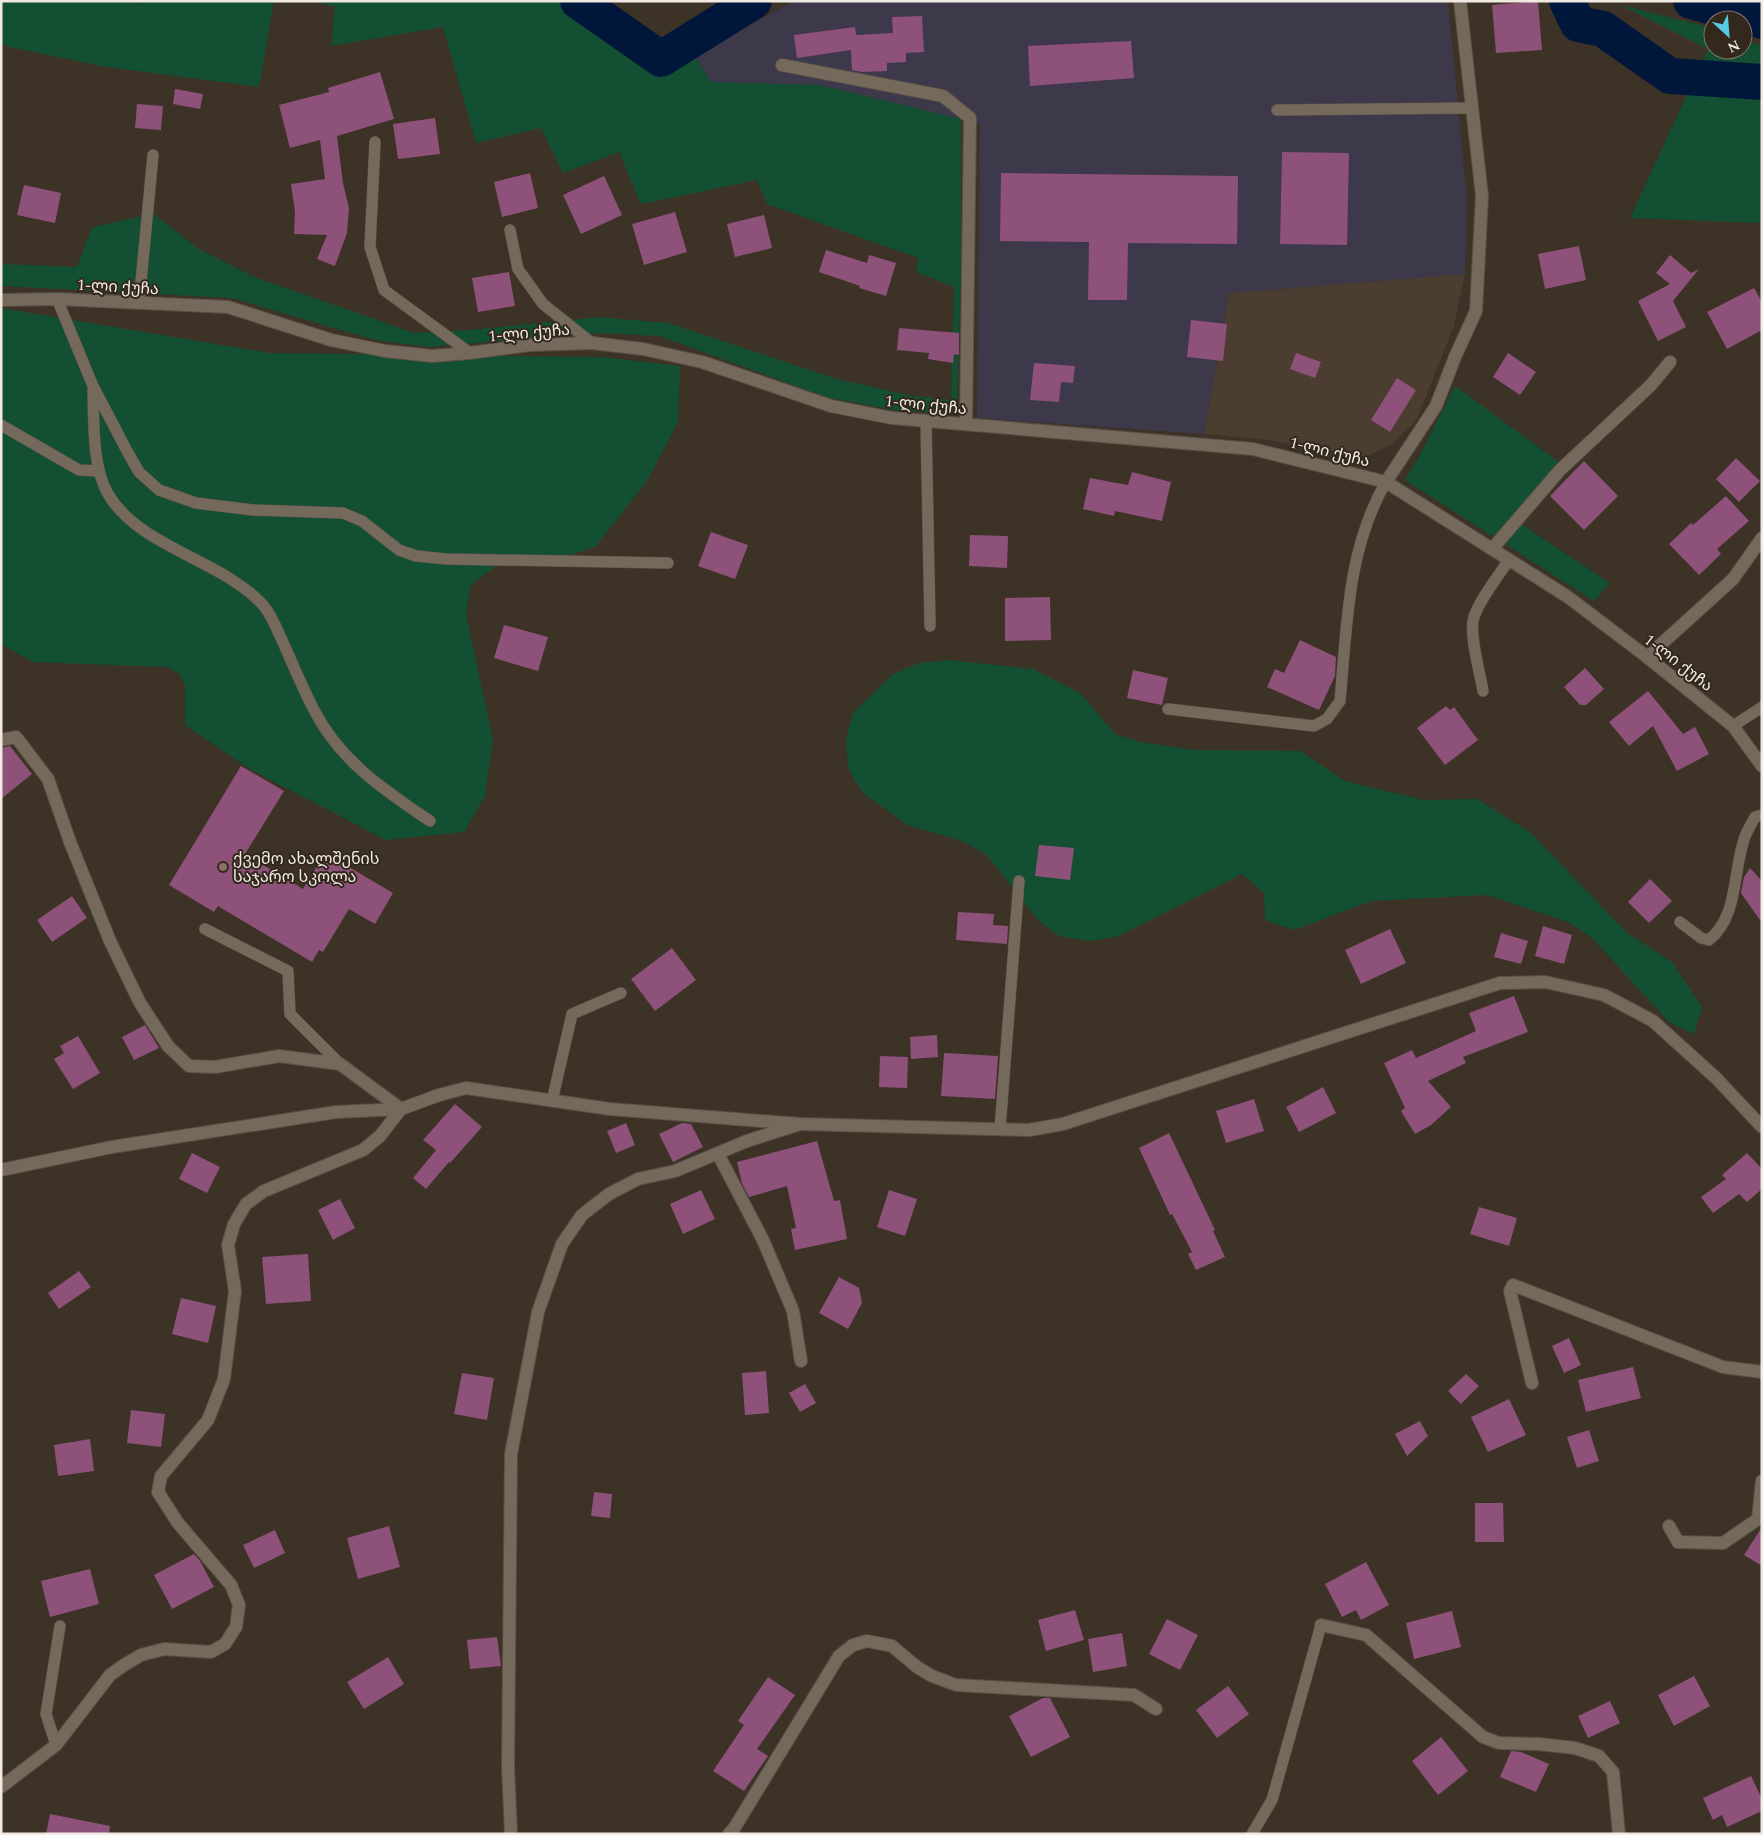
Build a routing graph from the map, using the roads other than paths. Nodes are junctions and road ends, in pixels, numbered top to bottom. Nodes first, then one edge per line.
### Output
1 (1460, 1) edge
2 (782, 66) dead end
3 (1472, 108) junction
4 (1277, 110) dead end
5 (375, 142) dead end
6 (153, 154) dead end
7 (510, 230) dead end
8 (57, 299) junction
9 (1, 300) edge
10 (139, 303) junction
11 (592, 343) junction
12 (470, 353) junction
13 (1670, 362) dead end
14 (93, 386) junction
15 (926, 421) junction
16 (966, 424) junction
17 (1, 425) edge
18 (98, 471) junction
19 (1386, 482) junction
20 (1762, 538) edge
21 (1492, 549) junction
22 (1509, 560) junction
23 (668, 563) dead end
24 (930, 626) dead end
25 (1647, 657) junction
26 (1484, 691) dead end
27 (1762, 707) edge
28 (1168, 709) dead end
29 (1733, 726) junction
30 (1, 740) edge
31 (1762, 766) edge
32 (1762, 815) edge
33 (430, 821) dead end
34 (1019, 881) dead end
35 (1680, 922) dead end
36 (205, 929) dead end
37 (620, 993) dead end
38 (340, 1064) junction
39 (552, 1101) junction
40 (401, 1109) junction
41 (800, 1124) junction
42 (1762, 1127) edge
43 (1000, 1129) junction
44 (718, 1154) junction
45 (1, 1170) edge
46 (800, 1361) dead end
47 (1762, 1372) edge
48 (1532, 1383) dead end
49 (1762, 1481) edge
50 (1670, 1526) dead end
51 (1321, 1625) joint
52 (60, 1626) dead end
53 (1156, 1708) dead end
54 (56, 1745) junction
55 (1, 1787) edge
56 (511, 1834) edge
57 (728, 1834) edge
58 (1252, 1834) edge
59 (1620, 1834) edge

1 - 3 street
2 - 16 street
3 - 4 lane
3 - 19 street
5 - 12 lane
6 - 10 lane
7 - 11 lane
8 - 9 street, 1-ლი ქუჩა
8 - 10 street, 1-ლი ქუჩა
8 - 14 lane
10 - 12 street, 1-ლი ქუჩა
11 - 12 street, 1-ლი ქუჩა
11 - 15 street, 1-ლი ქუჩა
13 - 21 street
14 - 18 lane
14 - 23 lane
15 - 16 street, 1-ლი ქუჩა
15 - 24 lane
16 - 19 street, 1-ლი ქუჩა
17 - 18 lane
18 - 33 lane
19 - 21 street, 1-ლი ქუჩა
19 - 28 lane
20 - 25 street
21 - 22 street, 1-ლი ქუჩა
22 - 25 street, 1-ლი ქუჩა
22 - 26 lane
25 - 29 street, 1-ლი ქუჩა
27 - 29 lane
29 - 31 street, 1-ლი ქუჩა
30 - 38 street
32 - 35 lane
34 - 43 lane
36 - 38 lane
37 - 39 lane
38 - 40 street
39 - 40 street
39 - 41 street
40 - 45 street
40 - 54 street
41 - 43 street
41 - 44 street
42 - 43 street
44 - 46 street
44 - 56 street
47 - 48 street
49 - 50 street
51 - 58 lane
51 - 59 street
52 - 54 lane
53 - 57 street
54 - 55 street

